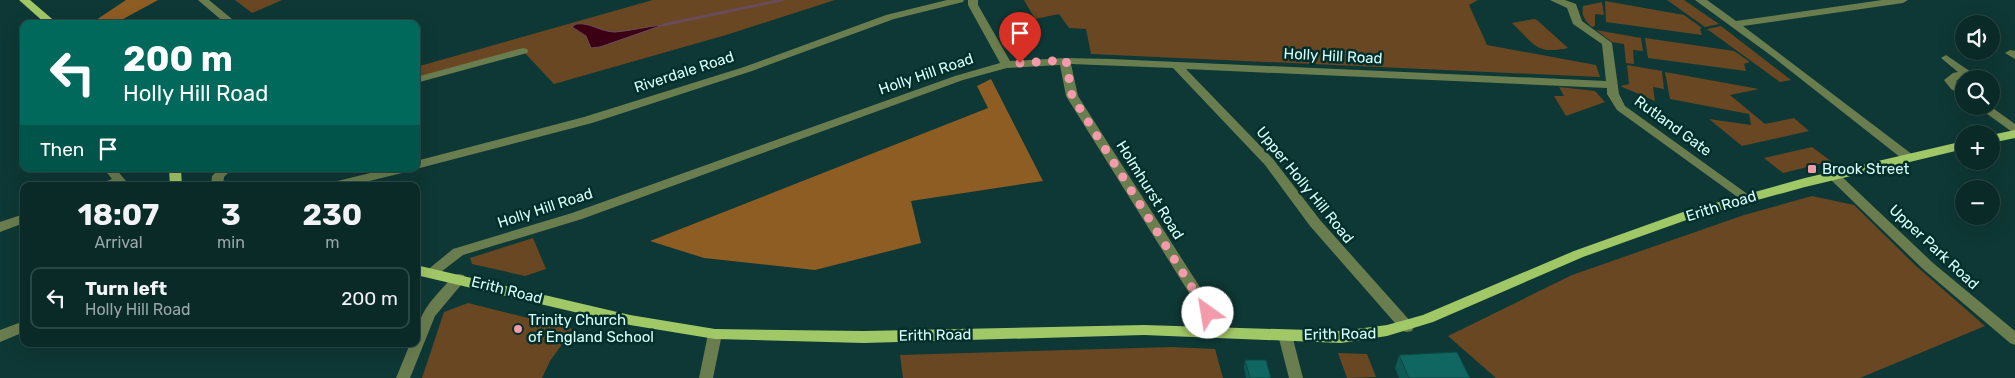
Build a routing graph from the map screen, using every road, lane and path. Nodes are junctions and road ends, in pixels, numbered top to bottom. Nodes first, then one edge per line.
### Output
1 (24, 0) edge
2 (203, 0) edge
3 (959, 0) edge
4 (973, 0) edge
5 (1555, 0) edge
6 (1700, 0) edge
7 (1903, 0) edge
8 (48, 20) edge
9 (228, 20) edge
10 (1735, 24) junction
11 (523, 51) dead end
12 (1946, 58) dead end
13 (1066, 60) junction
14 (1006, 65) junction
15 (1176, 65) junction
16 (1962, 70) edge
17 (1955, 76) edge
18 (420, 79) edge
19 (1612, 85) junction
20 (1955, 87) edge
21 (1994, 115) edge
22 (2015, 130) edge
23 (2015, 134) edge
24 (2000, 137) edge
25 (1955, 148) edge
26 (1909, 158) junction
27 (420, 164) edge
28 (112, 172) edge
29 (390, 172) edge
30 (1834, 176) junction
31 (120, 182) edge
32 (348, 182) edge
33 (1746, 198) junction
34 (20, 220) edge
35 (0, 227) edge
36 (420, 270) edge
37 (432, 272) junction
38 (460, 279) junction
39 (1407, 327) junction
40 (20, 328) edge
41 (1221, 332) junction
42 (715, 334) junction
43 (1285, 335) junction
44 (0, 336) edge
45 (420, 336) edge
46 (2015, 339) edge
47 (416, 347) edge
48 (707, 372) edge
49 (403, 378) edge
50 (1296, 378) edge

1 - 8 main road
2 - 9 street
3 - 27 street, Riverdale Road
4 - 14 street
5 - 19 street, Rutland Gate
6 - 10 street
7 - 10 street
10 - 26 street
11 - 18 street
12 - 16 street
13 - 14 street, Holly Hill Road
13 - 15 street, Holly Hill Road
13 - 41 street, Holmhurst Road
14 - 37 street, Holly Hill Road
15 - 19 street, Holly Hill Road
15 - 39 street, Upper Holly Hill Road
17 - 20 street
19 - 33 street, Rutland Gate
21 - 22 street
23 - 24 main road
25 - 26 main road, Erith Road
26 - 30 main road, Erith Road
28 - 31 street
29 - 32 street
30 - 33 main road, Erith Road
30 - 46 street, Upper Park Road
33 - 39 main road, Erith Road
34 - 35 street
36 - 37 main road, Erith Road
37 - 38 main road, Erith Road
38 - 42 main road, Erith Road
38 - 45 street
39 - 43 main road, Erith Road
40 - 44 street
41 - 42 main road, Erith Road
41 - 43 main road, Erith Road
42 - 48 street
43 - 50 street
47 - 49 street

